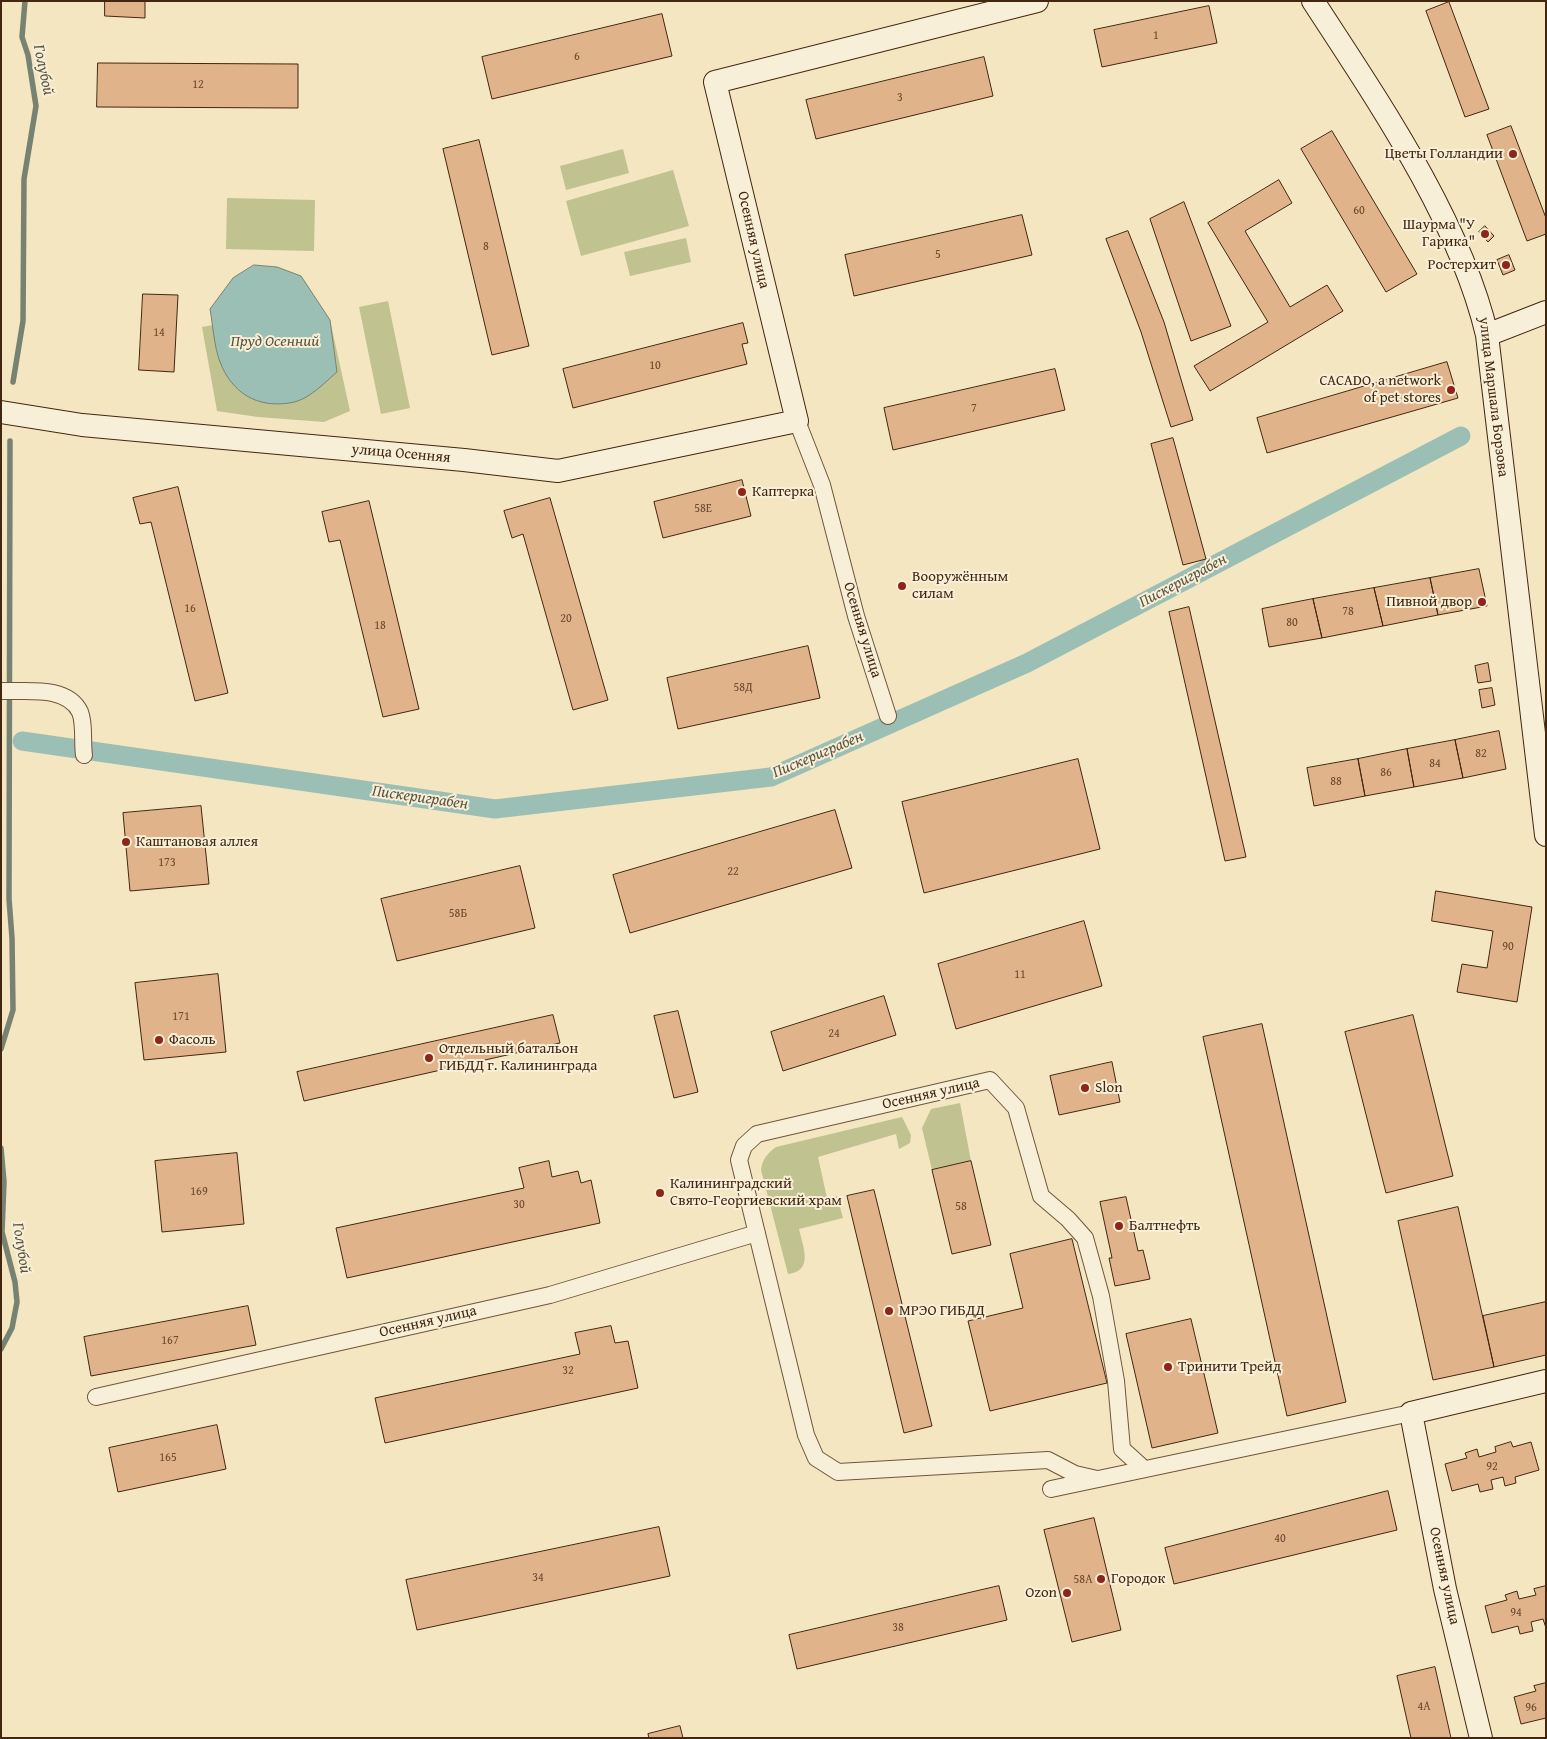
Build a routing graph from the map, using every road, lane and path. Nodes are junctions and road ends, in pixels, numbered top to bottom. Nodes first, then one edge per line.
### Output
1 (1037, 1) edge
2 (1313, 1) edge
3 (1546, 312) edge
4 (1487, 335) junction
5 (1, 412) edge
6 (797, 421) junction
7 (1, 691) edge
8 (888, 716) dead end
9 (83, 749) dead end
10 (1546, 835) edge
11 (757, 1233) junction
12 (1546, 1380) edge
13 (96, 1397) dead end
14 (1411, 1413) junction
15 (1144, 1469) junction
16 (1097, 1479) junction
17 (1051, 1490) dead end
18 (1481, 1738) edge

1 - 6 street, Осенняя улица
2 - 4 street, улица Маршала Борзова
3 - 4 street
4 - 10 street, улица Маршала Борзова
5 - 6 street, улица Осенняя
6 - 8 street, Осенняя улица
7 - 9 street
11 - 13 street, Осенняя улица
11 - 15 street, Осенняя улица
11 - 16 street, Осенняя улица
12 - 14 street, Осенняя улица
14 - 15 street, Осенняя улица
14 - 18 street, Осенняя улица
15 - 16 street, Осенняя улица
16 - 17 street, Осенняя улица

